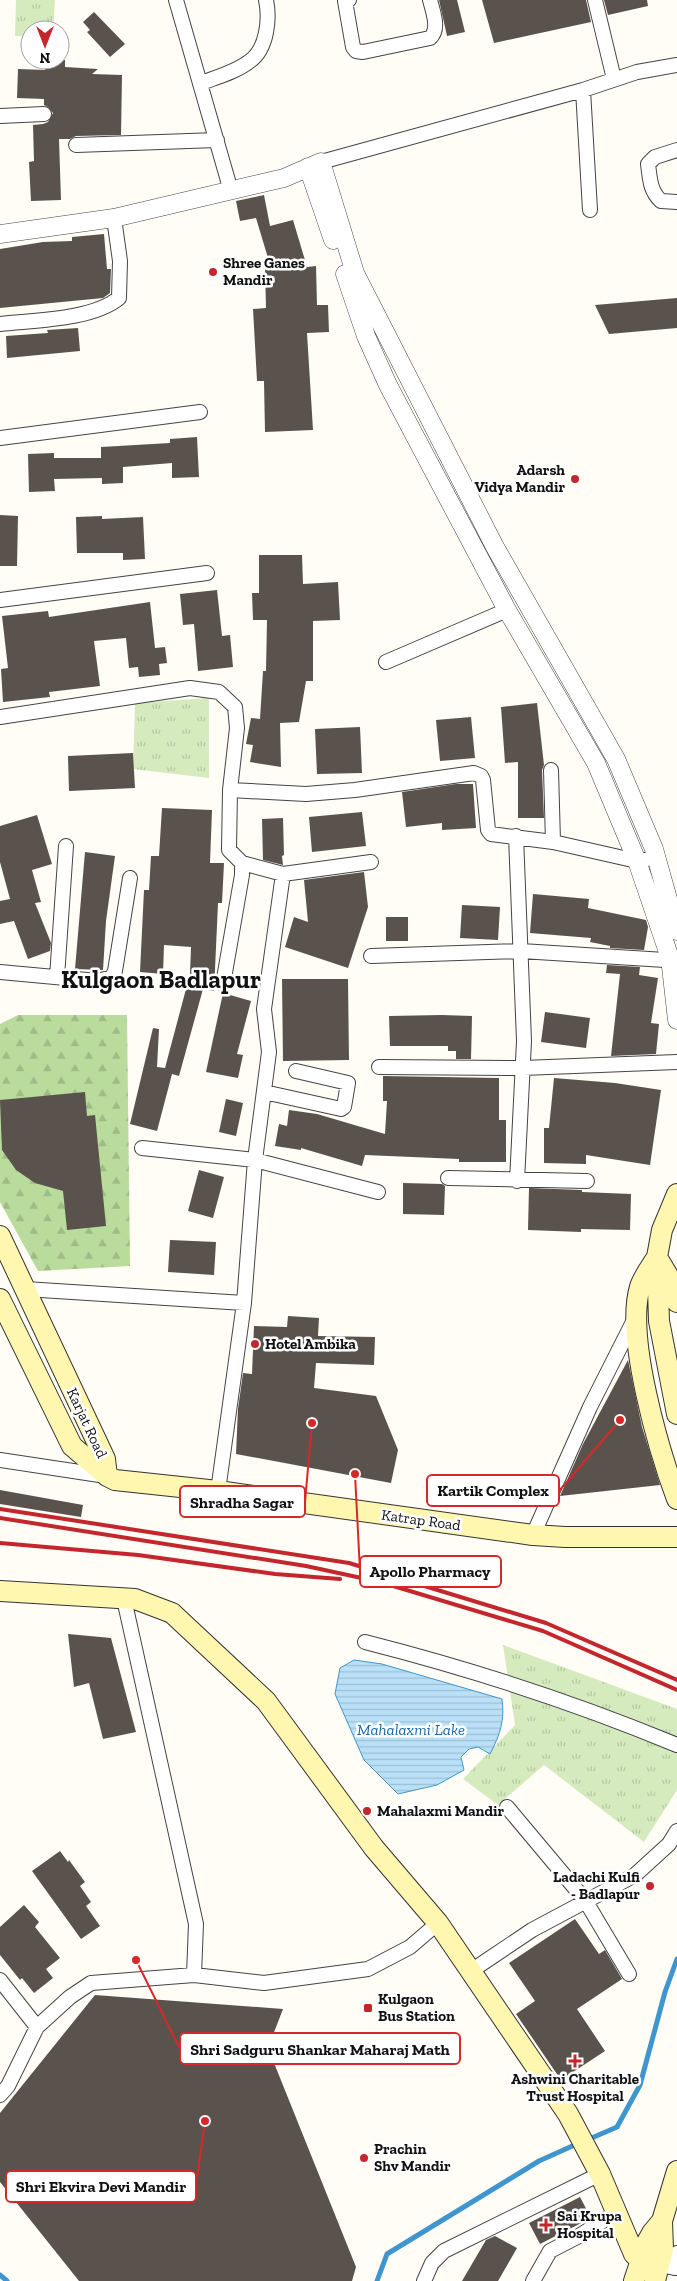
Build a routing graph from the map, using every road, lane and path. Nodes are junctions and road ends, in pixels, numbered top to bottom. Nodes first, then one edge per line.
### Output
1 (176, 0) edge
2 (266, 0) edge
3 (346, 0) edge
4 (430, 0) edge
5 (595, 0) edge
6 (677, 65) edge
7 (614, 79) junction
8 (200, 83) junction
9 (583, 90) junction
10 (44, 114) dead end
11 (0, 116) edge
12 (217, 140) junction
13 (76, 146) dead end
14 (677, 150) edge
15 (315, 164) junction
16 (231, 190) junction
17 (677, 202) edge
18 (590, 210) dead end
19 (114, 218) junction
20 (0, 234) edge
21 (0, 324) edge
22 (200, 412) dead end
23 (0, 438) edge
24 (208, 573) dead end
25 (0, 600) edge
26 (508, 610) junction
27 (386, 662) dead end
28 (0, 717) edge
29 (551, 770) dead end
30 (230, 790) junction
31 (516, 836) junction
32 (554, 842) junction
33 (66, 846) dead end
34 (656, 857) junction
35 (371, 862) dead end
36 (638, 862) junction
37 (242, 864) junction
38 (283, 874) junction
39 (130, 878) dead end
40 (677, 931) edge
41 (521, 951) junction
42 (371, 956) dead end
43 (670, 958) junction
44 (0, 972) edge
45 (57, 977) junction
46 (223, 984) dead end
47 (677, 1020) edge
48 (677, 1062) edge
49 (379, 1067) dead end
50 (523, 1068) junction
51 (296, 1071) dead end
52 (264, 1092) junction
53 (142, 1148) dead end
54 (255, 1160) junction
55 (448, 1178) dead end
56 (517, 1181) junction
57 (587, 1181) dead end
58 (378, 1192) dead end
59 (677, 1194) edge
60 (0, 1236) edge
61 (657, 1257) junction
62 (25, 1289) junction
63 (0, 1299) edge
64 (677, 1302) edge
65 (244, 1303) junction
66 (635, 1316) junction
67 (677, 1414) edge
68 (0, 1460) edge
69 (107, 1476) junction
70 (218, 1490) junction
71 (677, 1500) edge
72 (533, 1535) junction
73 (677, 1537) edge
74 (0, 1590) edge
75 (124, 1599) junction
76 (365, 1642) dead end
77 (677, 1745) edge
78 (507, 1807) dead end
79 (677, 1831) edge
80 (585, 1900) junction
81 (438, 1923) junction
82 (471, 1971) junction
83 (629, 1974) dead end
84 (194, 1975) junction
85 (0, 1980) edge
86 (37, 2027) junction
87 (0, 2095) edge
88 (597, 2170) junction
89 (677, 2171) edge
90 (617, 2212) junction
91 (677, 2253) edge
92 (661, 2269) edge
93 (424, 2281) edge
94 (533, 2281) edge
95 (634, 2281) edge

1 - 8 street
2 - 8 street
3 - 4 street
5 - 7 street
6 - 7 street
7 - 9 street
8 - 12 street
9 - 15 street
9 - 18 street
10 - 11 street
12 - 13 street
12 - 16 street
14 - 17 street
15 - 16 street
15 - 26 street
15 - 34 street
16 - 19 street
19 - 20 street
19 - 21 street
22 - 23 street
24 - 25 street
26 - 27 street
26 - 36 street
28 - 30 street
29 - 32 street
30 - 31 street
30 - 37 street
31 - 32 street
31 - 41 street
32 - 36 street
33 - 45 street
34 - 36 street
34 - 40 street
35 - 38 street
36 - 43 street
37 - 38 street
37 - 46 street
38 - 52 street
39 - 45 street
41 - 42 street
41 - 43 street
41 - 50 street
43 - 47 street
44 - 45 street
48 - 50 street
49 - 50 street
50 - 56 street
51 - 52 street
52 - 54 street
53 - 54 street
54 - 58 street
54 - 65 street
55 - 56 street
56 - 57 street
59 - 61 main road
60 - 62 main road, Karjat Road
61 - 64 main road
61 - 66 main road
61 - 67 main road
62 - 65 street
62 - 69 main road, Karjat Road
63 - 69 main road, Karjat Road
65 - 70 street
66 - 71 main road
66 - 72 street
68 - 69 street
69 - 70 main road, Katrap Road
70 - 72 main road, Katrap Road
72 - 73 main road, Katrap Road
74 - 75 main road
75 - 81 main road
75 - 84 street
76 - 77 street
78 - 80 street
79 - 80 street
80 - 82 street
80 - 83 street
81 - 82 main road
81 - 84 street
82 - 88 main road
84 - 86 street
85 - 86 street
86 - 87 street
88 - 90 main road
88 - 93 street
89 - 92 main road
90 - 92 main road
90 - 94 street
91 - 92 street
92 - 95 main road

